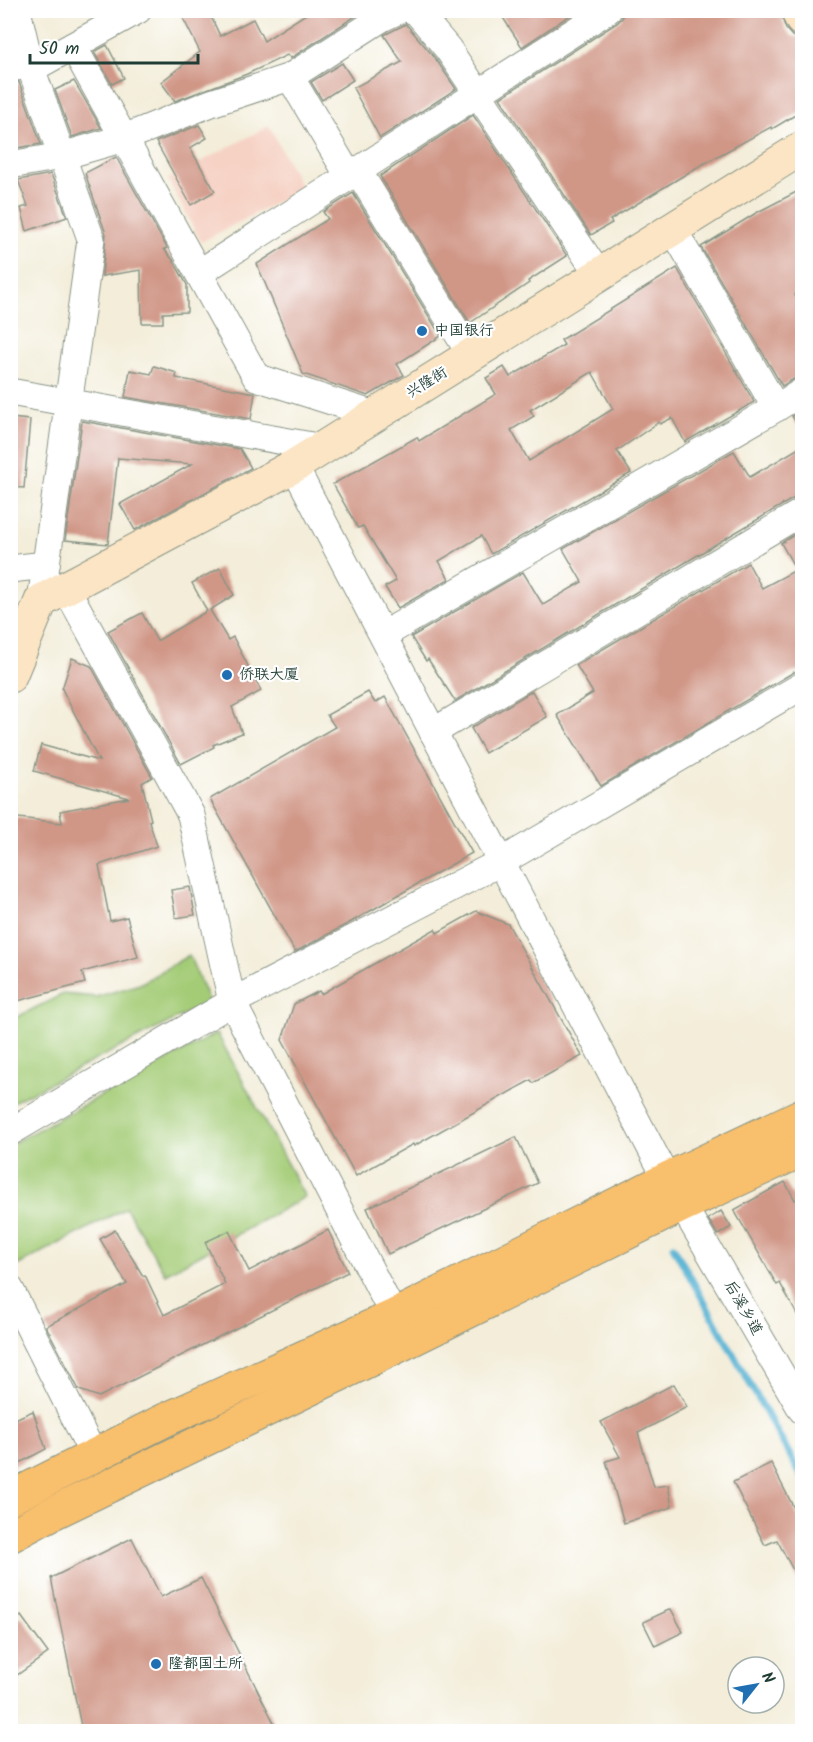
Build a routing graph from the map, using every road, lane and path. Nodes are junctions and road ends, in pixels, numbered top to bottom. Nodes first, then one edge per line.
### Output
1 (17, 10) edge
2 (138, 10) edge
3 (399, 10) edge
4 (412, 10) edge
5 (608, 10) edge
6 (797, 10) edge
7 (802, 20) edge
8 (73, 46) junction
9 (20, 66) edge
10 (290, 77) junction
11 (477, 94) junction
12 (124, 138) junction
13 (802, 148) edge
14 (62, 156) junction
15 (10, 165) edge
16 (353, 174) junction
17 (673, 229) junction
18 (199, 273) junction
19 (599, 275) junction
20 (471, 355) junction
21 (10, 392) edge
22 (802, 392) edge
23 (69, 402) junction
24 (776, 408) junction
25 (375, 415) junction
26 (323, 448) junction
27 (294, 466) junction
28 (802, 512) edge
29 (10, 569) edge
30 (51, 584) junction
31 (382, 635) junction
32 (10, 676) edge
33 (802, 686) edge
34 (433, 732) junction
35 (501, 862) junction
36 (232, 1002) junction
37 (802, 1115) edge
38 (10, 1132) edge
39 (802, 1150) edge
40 (675, 1192) junction
41 (10, 1289) edge
42 (394, 1316) junction
43 (796, 1383) edge
44 (802, 1410) edge
45 (94, 1456) junction
46 (10, 1498) edge
47 (10, 1536) edge

1 - 9 street
2 - 8 street
3 - 10 street
4 - 11 street
5 - 11 street
6 - 7 street
8 - 9 street
8 - 12 street
9 - 14 street
10 - 12 street
10 - 16 street
11 - 16 street
11 - 19 street
12 - 14 street
12 - 18 street
13 - 17 street, 兴隆街
14 - 15 street
14 - 23 street
16 - 18 street
16 - 20 street
17 - 19 street, 兴隆街
17 - 24 street
18 - 25 street
19 - 20 street, 兴隆街
20 - 25 street, 兴隆街
21 - 23 street
22 - 24 street
23 - 26 street
23 - 30 street
24 - 31 street
25 - 26 street, 兴隆街
26 - 27 street, 兴隆街
27 - 30 street, 兴隆街
27 - 31 street, 后溪乡道
28 - 34 street
29 - 30 street
30 - 32 street
30 - 36 street
31 - 34 street, 后溪乡道
33 - 35 street
34 - 35 street, 后溪乡道
35 - 36 street
35 - 40 street, 后溪乡道
36 - 38 street
36 - 42 street
37 - 40 main road
39 - 40 main road
40 - 42 main road
40 - 43 street, 后溪乡道
40 - 47 main road
41 - 45 street
42 - 45 main road
43 - 44 street, 后溪乡道
45 - 46 main road

